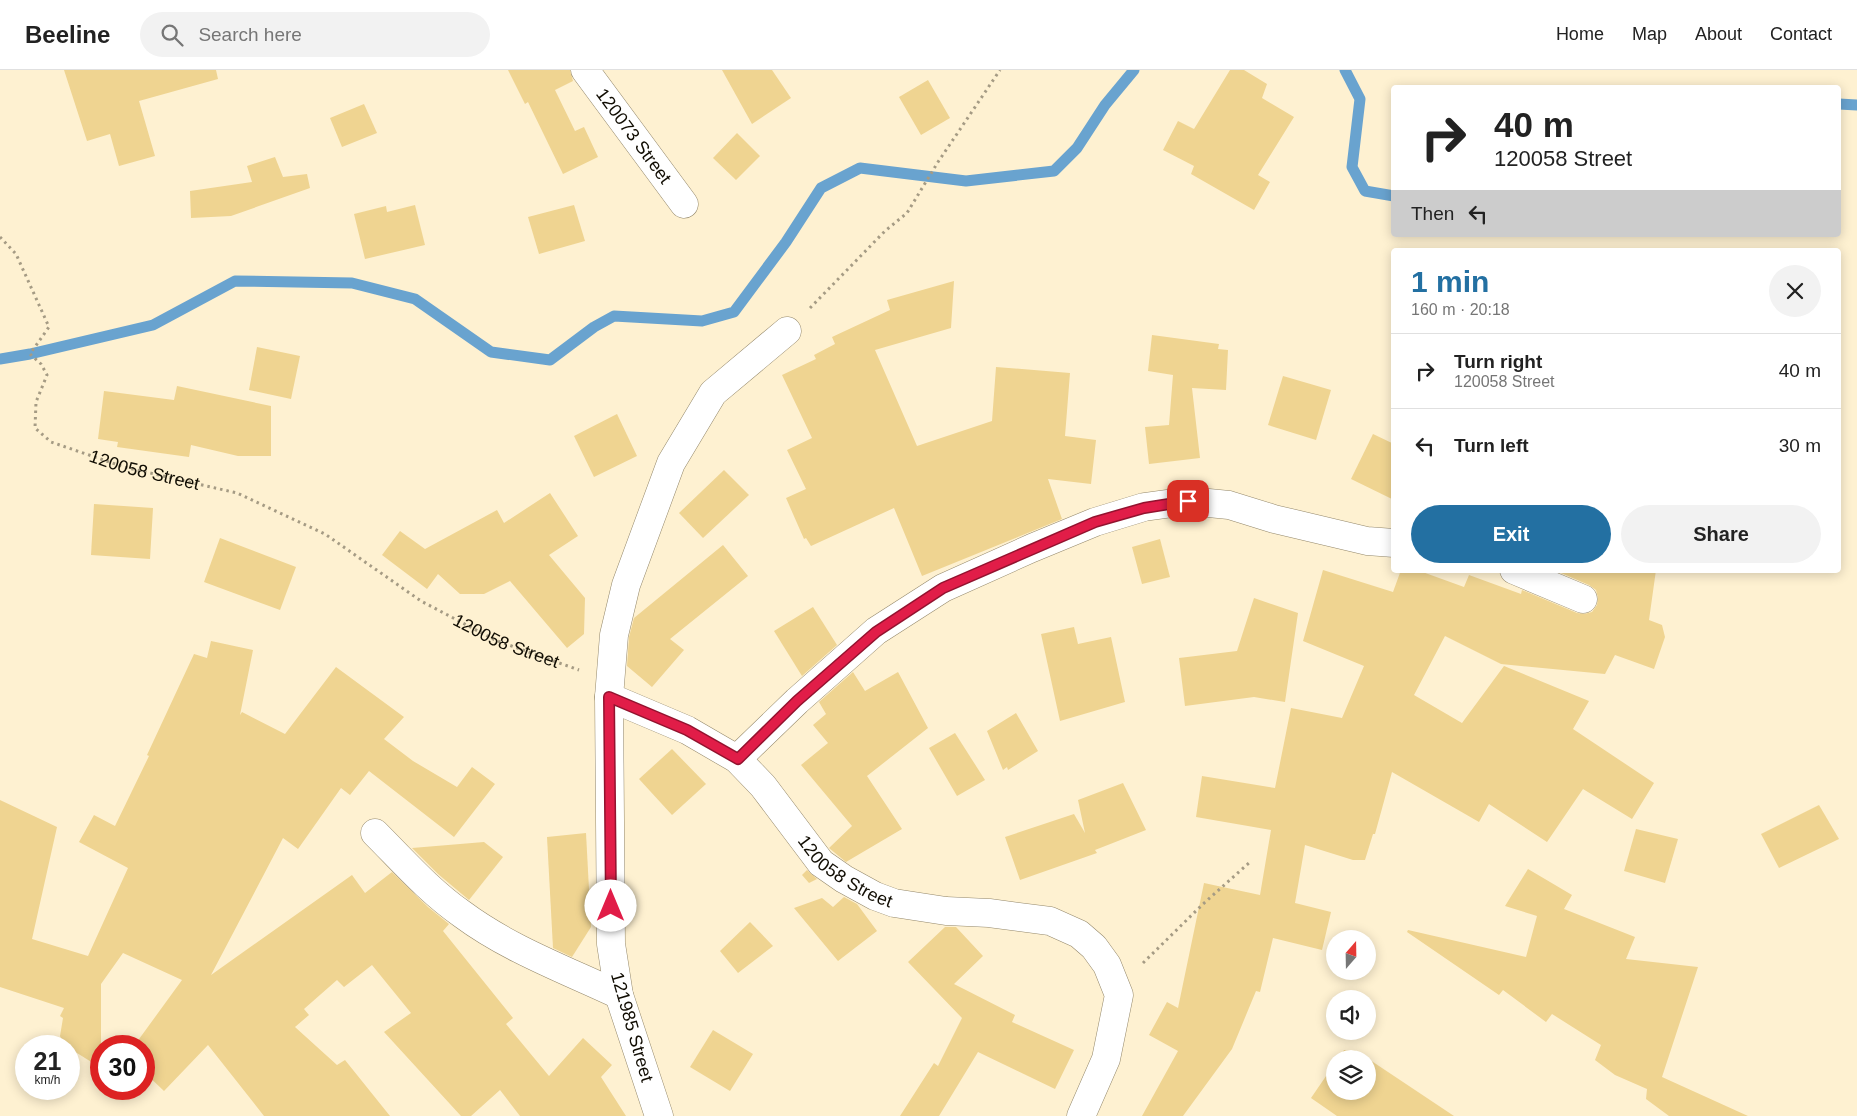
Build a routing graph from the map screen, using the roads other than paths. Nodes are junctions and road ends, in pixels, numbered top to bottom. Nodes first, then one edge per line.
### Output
1 (585, 70) edge
2 (684, 204) dead end
3 (787, 331) road end
4 (1391, 543) edge
5 (1521, 573) edge
6 (1583, 599) dead end
7 (609, 697) junction
8 (738, 759) junction
9 (375, 833) dead end
10 (619, 995) junction
11 (659, 1116) edge
12 (1081, 1116) edge

1 - 2 street, 120073 Street
3 - 7 street, 121985 Street
4 - 8 street
5 - 6 street
7 - 8 street, 120058 Street
7 - 10 street, 121985 Street
8 - 12 street, 120058 Street
9 - 10 street
10 - 11 street, 121985 Street

